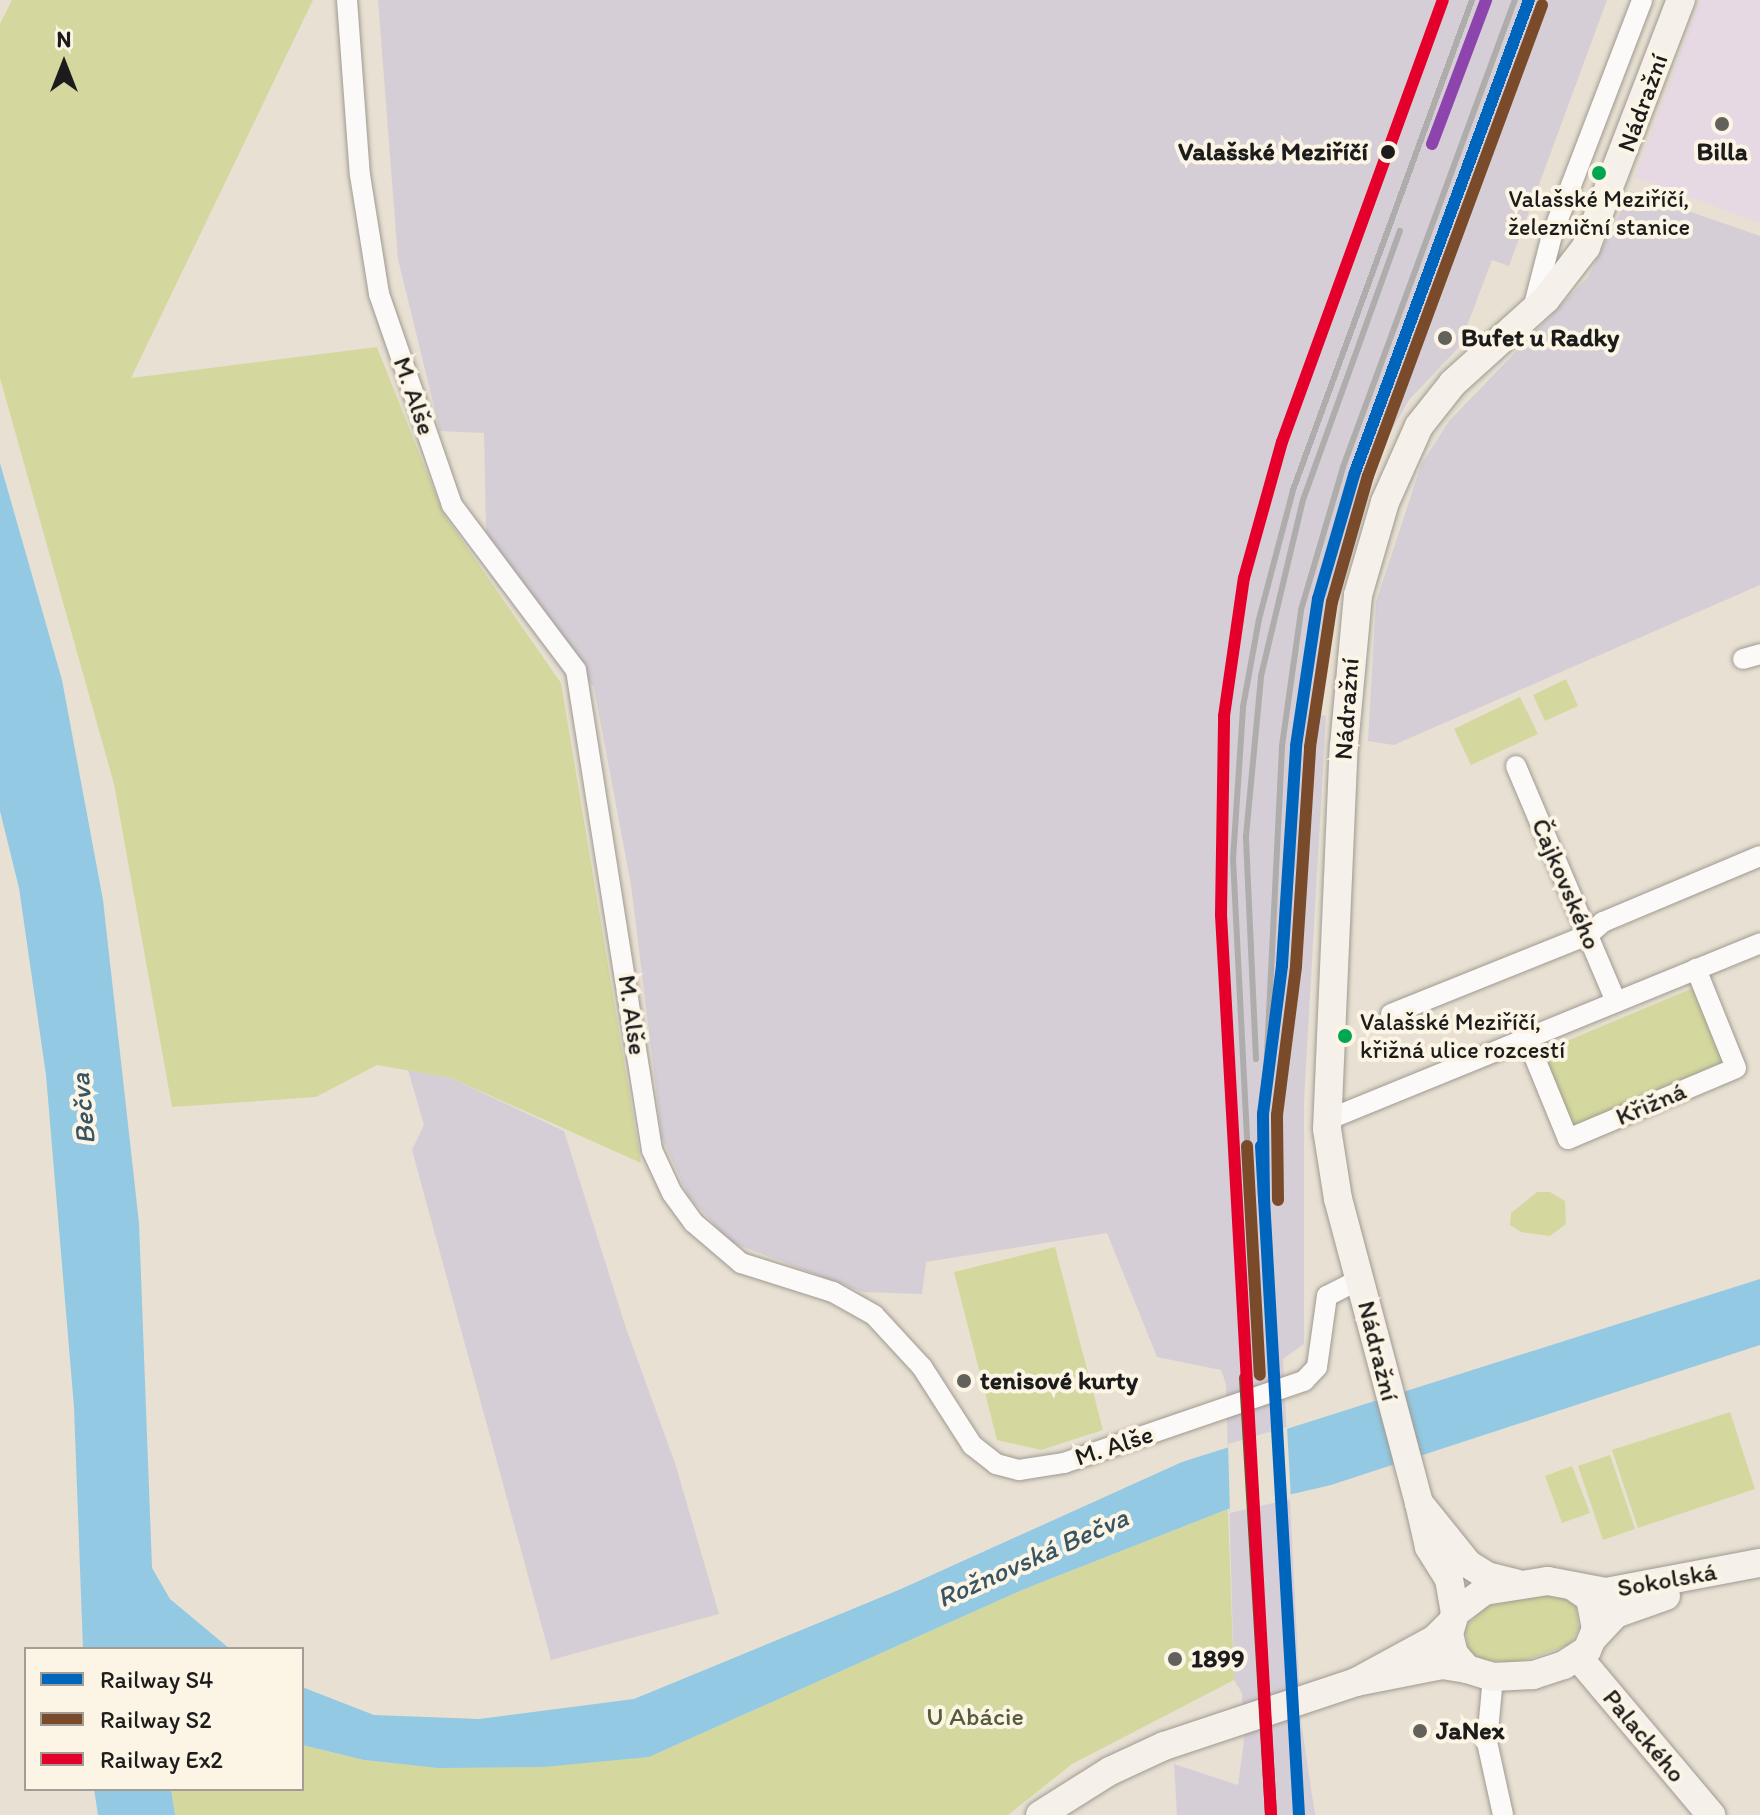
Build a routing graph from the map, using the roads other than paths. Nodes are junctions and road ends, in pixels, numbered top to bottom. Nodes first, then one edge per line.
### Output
1 (347, 0) edge
2 (1642, 0) edge
3 (1681, 0) edge
4 (1531, 313) junction
5 (1516, 766) dead end
6 (1760, 856) edge
7 (1588, 935) junction
8 (1760, 943) edge
9 (1696, 969) junction
10 (1616, 1002) junction
11 (1391, 1014) dead end
12 (1527, 1039) junction
13 (1327, 1120) junction
14 (1360, 1279) junction
15 (1416, 1496) junction
16 (1760, 1563) edge
17 (1517, 1583) junction
18 (1574, 1587) junction
19 (1453, 1618) junction
20 (1586, 1648) junction
21 (1480, 1673) junction
22 (1356, 1682) junction
23 (1040, 1815) edge
24 (1503, 1815) edge
25 (1711, 1815) edge

1 - 14 street, M. Alše
2 - 4 street
3 - 4 main road, Nádražní
4 - 13 main road, Nádražní
5 - 7 street, Čajkovského
6 - 7 street
7 - 10 street, Čajkovského
7 - 11 street
8 - 9 street
9 - 10 street
9 - 12 street, Křižná
10 - 12 street
12 - 13 street
13 - 14 main road, Nádražní
14 - 15 main road, Nádražní
15 - 17 main road, Nádražní
15 - 19 main road, Nádražní
16 - 18 main road, Sokolská
16 - 20 main road, Sokolská
17 - 18 main road, Sokolská
17 - 19 main road, Sokolská
18 - 20 main road, Sokolská
19 - 21 main road
19 - 22 main road, Sokolská
20 - 21 main road, Sokolská
20 - 25 main road, Palackého
21 - 22 main road, Sokolská
21 - 24 street
22 - 23 main road, Sokolská

